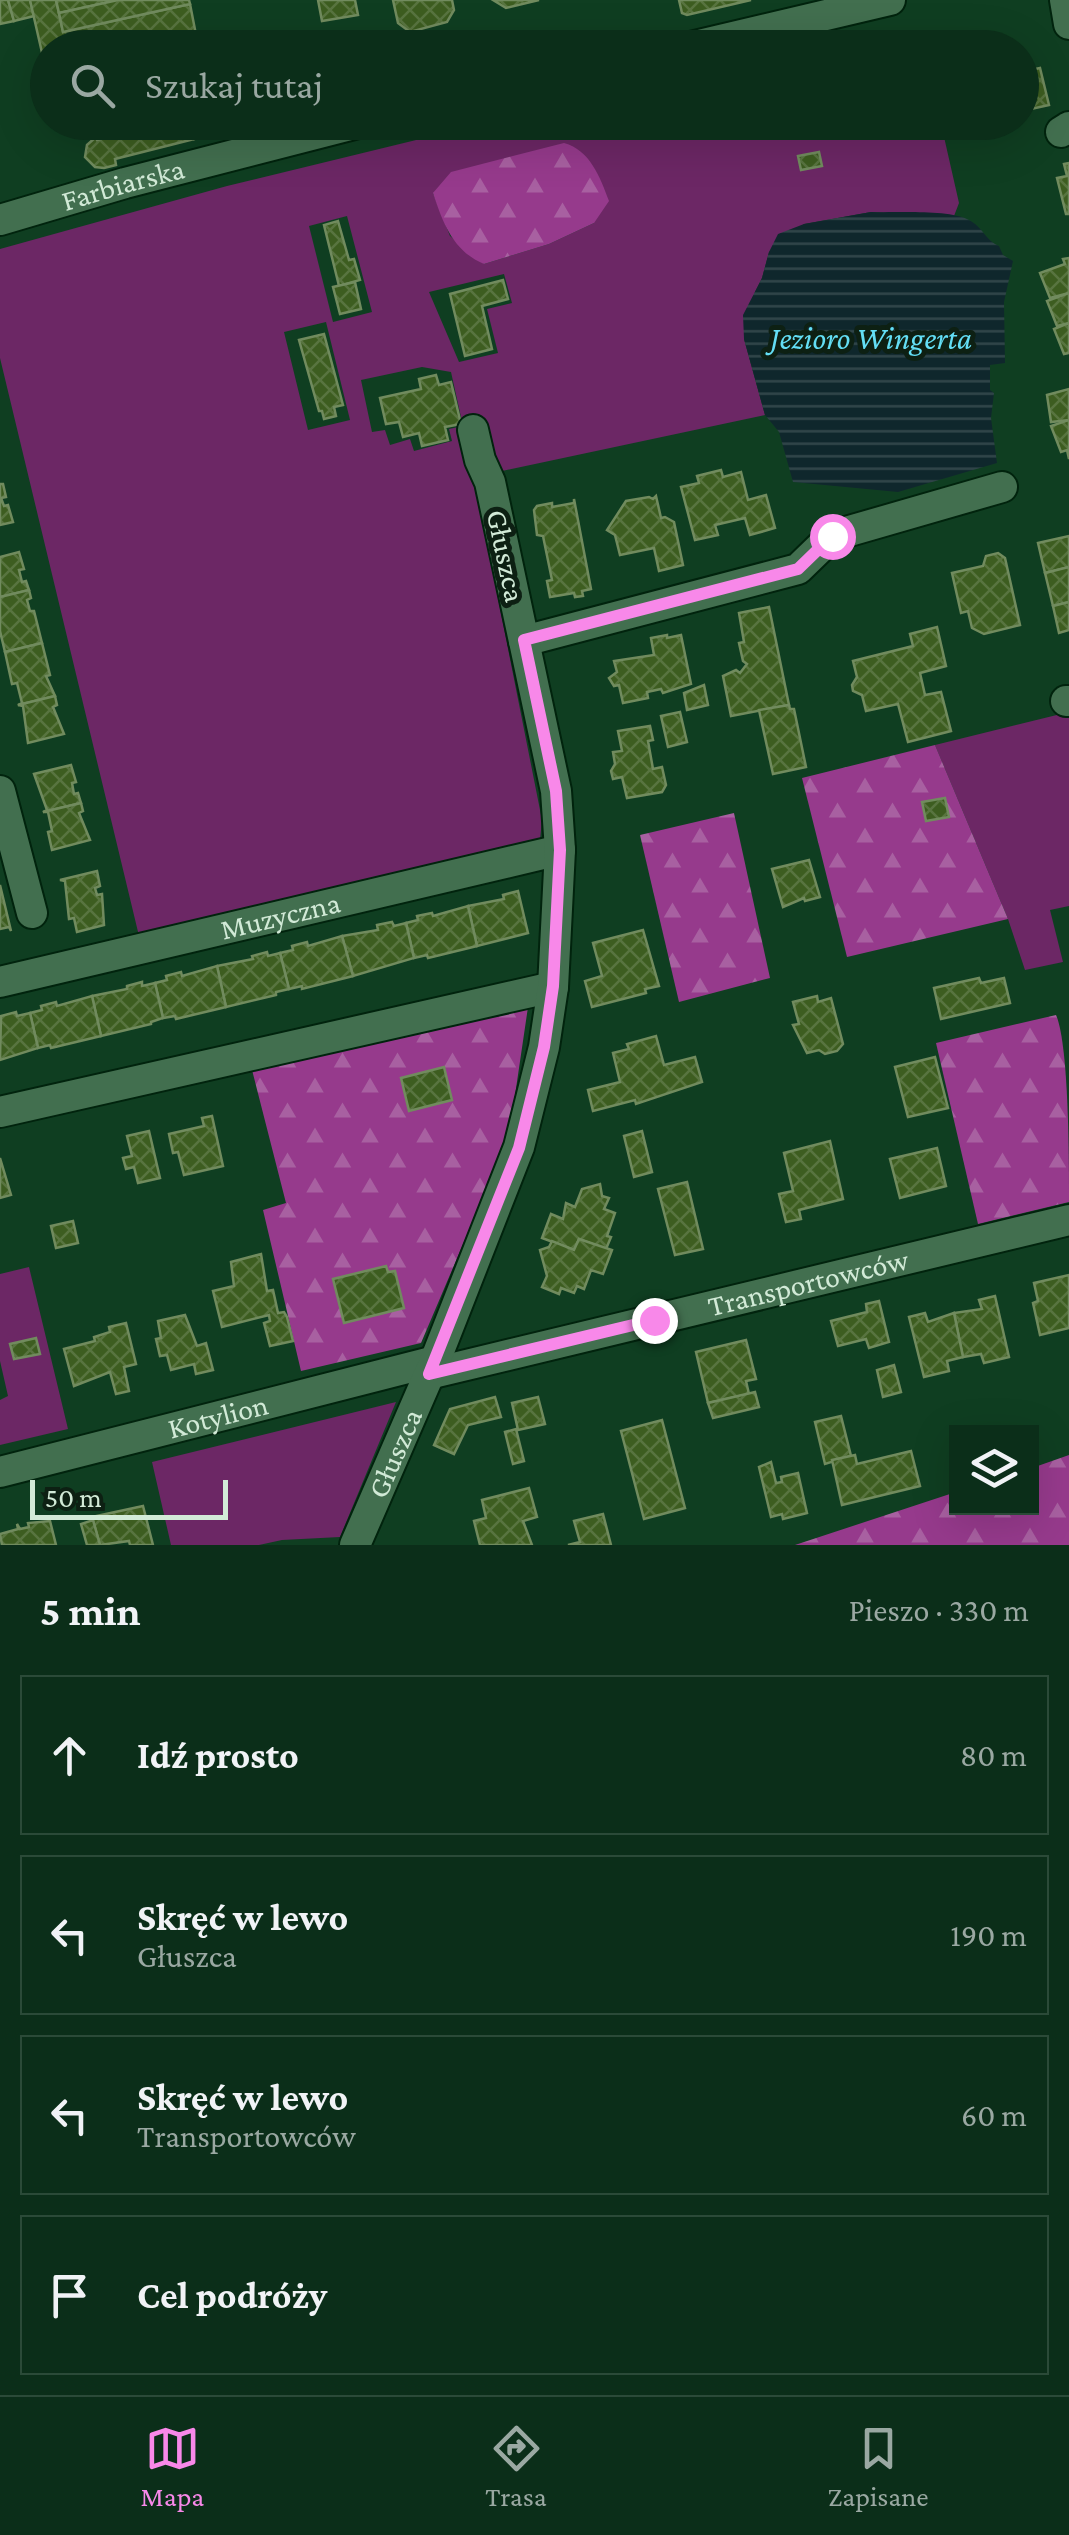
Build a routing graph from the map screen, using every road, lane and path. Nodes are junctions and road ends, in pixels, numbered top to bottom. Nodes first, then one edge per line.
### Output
1 (890, 0) edge
2 (1065, 0) edge
3 (1069, 24) edge
4 (762, 30) edge
5 (292, 140) edge
6 (0, 220) edge
7 (473, 430) dead end
8 (1002, 487) dead end
9 (524, 640) junction
10 (0, 791) edge
11 (6, 838) edge
12 (560, 850) junction
13 (32, 913) dead end
14 (0, 982) edge
15 (553, 986) junction
16 (0, 1112) edge
17 (1069, 1220) edge
18 (432, 1368) junction
19 (0, 1472) edge
20 (355, 1545) edge

1 - 4 street
2 - 3 street
5 - 6 street, Farbiarska
7 - 9 street, Głuszca
8 - 9 street
9 - 12 street, Głuszca
10 - 11 street
11 - 13 street
12 - 14 street, Muzyczna
12 - 15 street, Głuszca
15 - 16 street
15 - 18 street, Głuszca
17 - 18 street, Transportowców
18 - 19 street, Kotylion
18 - 20 street, Głuszca

